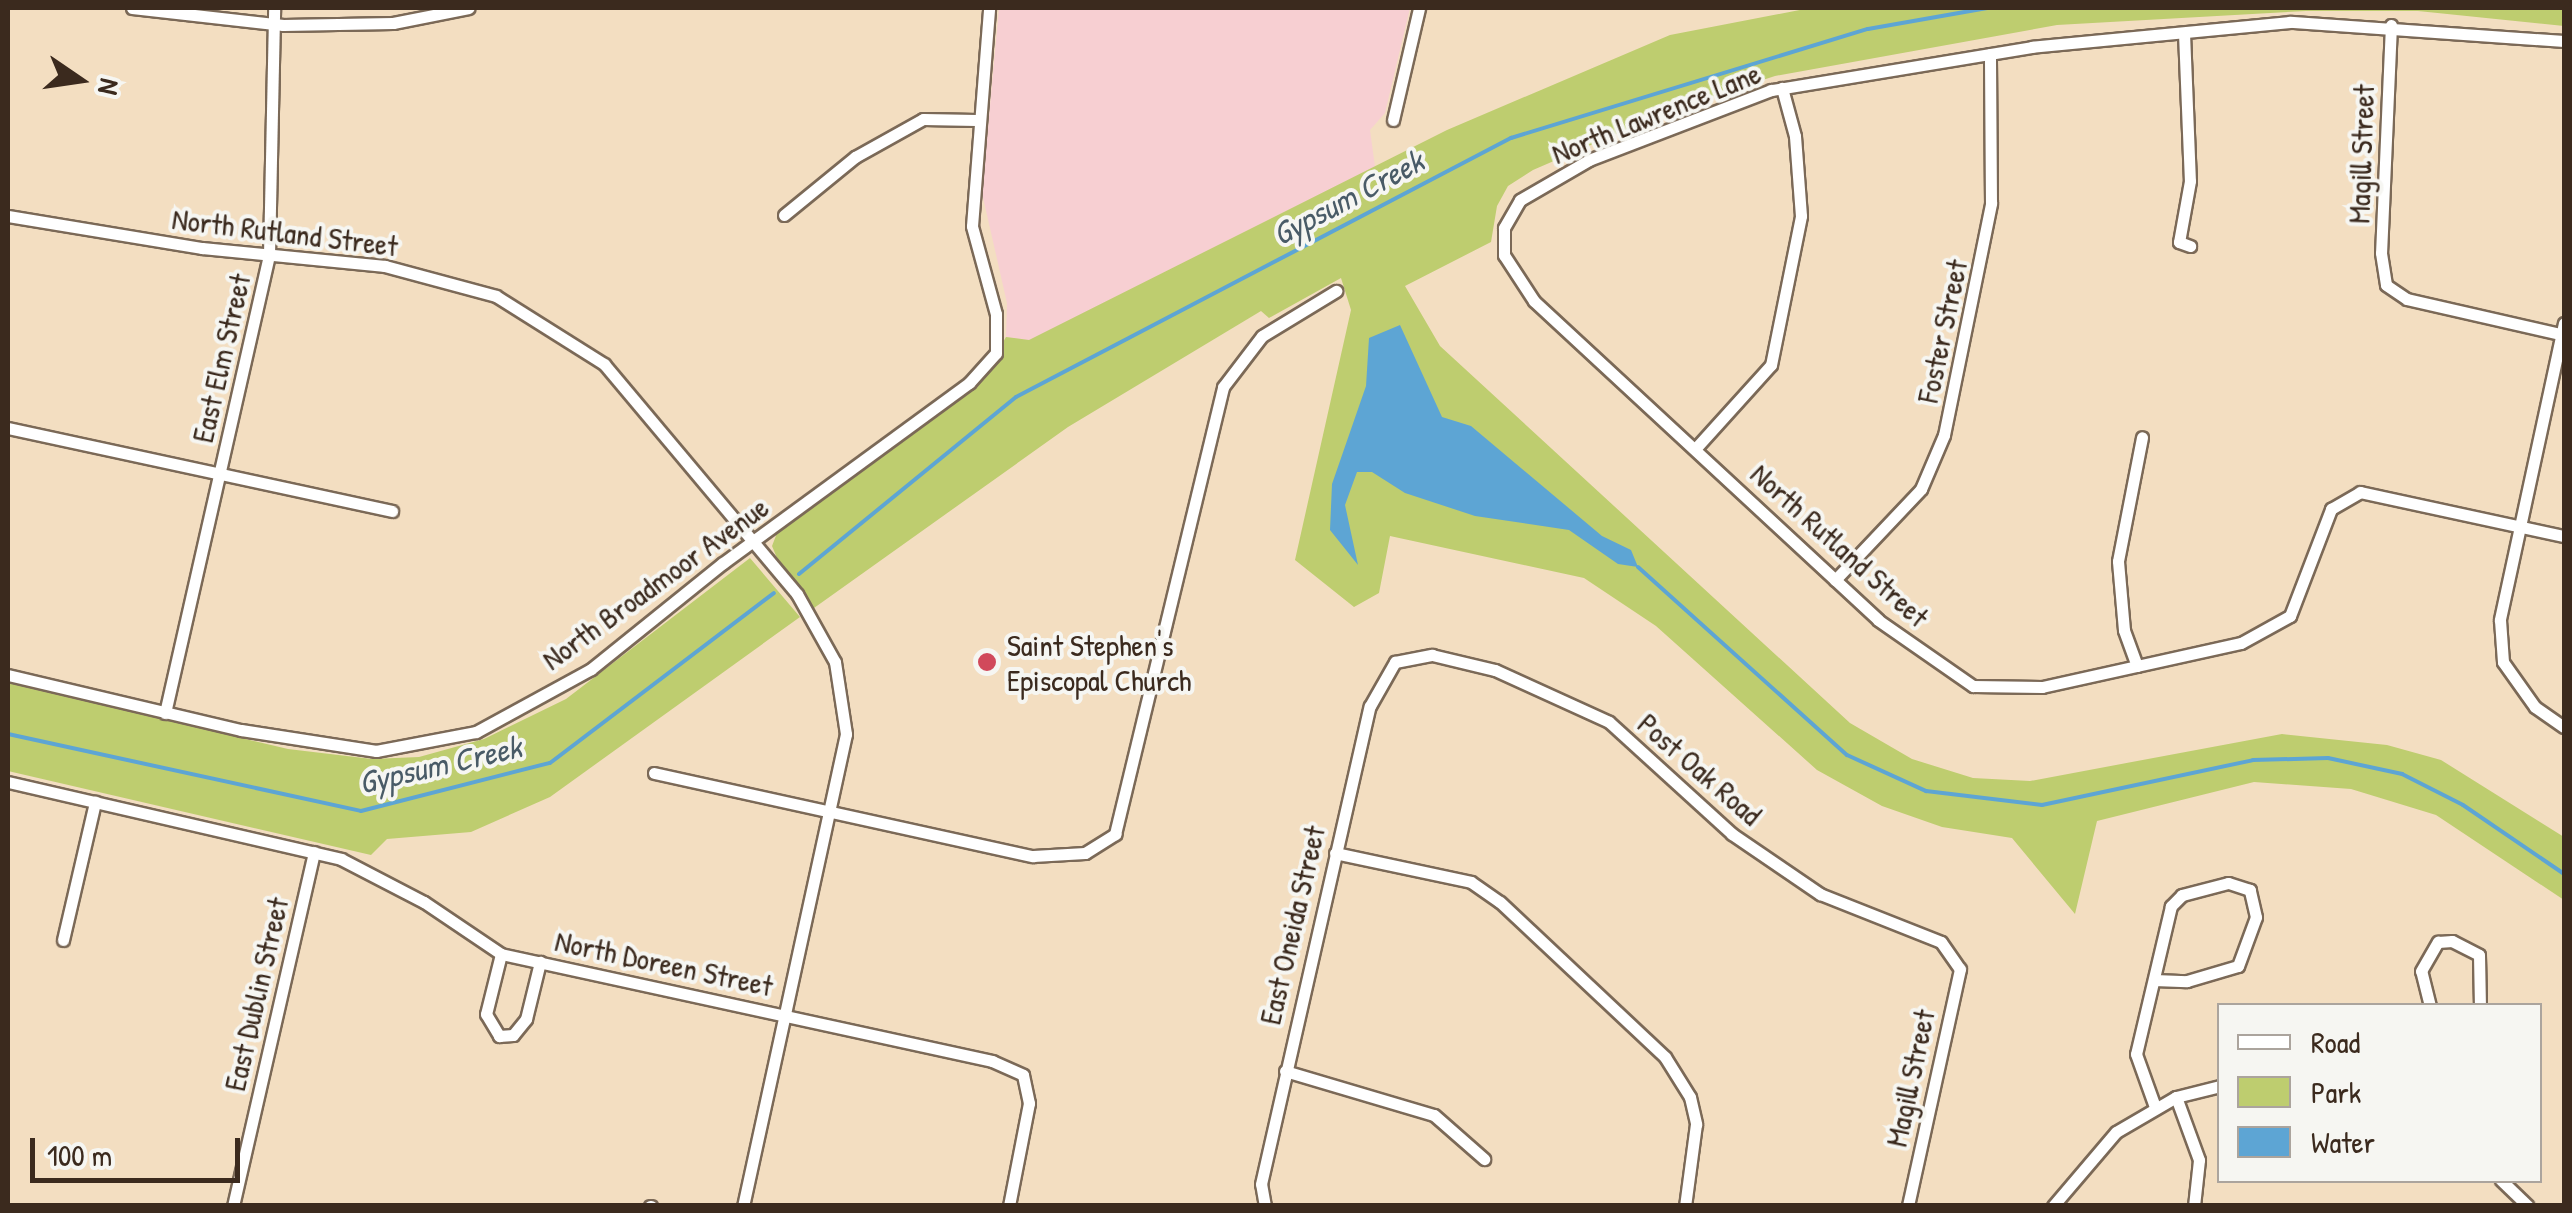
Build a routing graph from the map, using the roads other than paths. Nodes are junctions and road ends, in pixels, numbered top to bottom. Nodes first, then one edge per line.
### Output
1 (132, 8) edge
2 (274, 8) edge
3 (470, 8) edge
4 (989, 8) edge
5 (1419, 8) edge
6 (274, 24) junction
7 (2391, 25) junction
8 (2184, 33) junction
9 (2564, 41) edge
10 (1990, 54) junction
11 (1782, 88) junction
12 (976, 120) junction
13 (1394, 120) dead end
14 (8, 216) edge
15 (784, 216) dead end
16 (1504, 228) joint
17 (2190, 246) dead end
18 (269, 255) junction
19 (1336, 290) dead end
20 (2564, 331) edge
21 (8, 428) edge
22 (2142, 437) dead end
23 (1695, 449) junction
24 (221, 472) junction
25 (392, 511) dead end
26 (2518, 525) junction
27 (2564, 536) edge
28 (752, 541) junction
29 (1835, 580) junction
30 (1396, 662) joint
31 (2137, 666) junction
32 (8, 676) edge
33 (165, 713) junction
34 (2564, 727) edge
35 (654, 772) dead end
36 (8, 782) edge
37 (95, 802) junction
38 (831, 812) junction
39 (314, 852) junction
40 (1335, 853) junction
41 (62, 940) dead end
42 (501, 954) junction
43 (540, 962) junction
44 (1954, 962) joint
45 (2154, 980) junction
46 (2429, 1003) edge
47 (2480, 1003) edge
48 (787, 1015) junction
49 (1285, 1070) junction
50 (2217, 1087) edge
51 (2176, 1097) junction
52 (2154, 1107) junction
53 (1484, 1158) dead end
54 (2504, 1183) edge
55 (233, 1206) edge
56 (743, 1206) edge
57 (1009, 1206) edge
58 (1264, 1206) edge
59 (1686, 1206) edge
60 (1908, 1206) edge
61 (2053, 1206) edge
62 (2194, 1206) edge
63 (2528, 1206) edge

1 - 6 street
2 - 6 street, East Elm Street
3 - 6 street
4 - 12 street
5 - 13 street
6 - 18 street, East Elm Street
7 - 8 street, North Lawrence Lane
7 - 9 street, North Lawrence Lane
7 - 20 street, Magill Street
8 - 10 street, North Lawrence Lane
8 - 17 street
10 - 11 street, North Lawrence Lane
10 - 29 street, Foster Street
11 - 16 street, North Lawrence Lane
11 - 23 street
12 - 15 street
12 - 28 street, North Broadmoor Avenue
14 - 18 street, North Rutland Street
16 - 23 street, North Rutland Street
18 - 24 street, East Elm Street
18 - 28 street, North Rutland Street
19 - 38 street
20 - 26 street
21 - 24 street
22 - 31 street
23 - 29 street, North Rutland Street
24 - 25 street
24 - 33 street, East Elm Street
26 - 27 street, North Rutland Street
26 - 31 street, North Rutland Street
26 - 34 street
28 - 33 street, North Broadmoor Avenue
28 - 38 street, North Rutland Street
29 - 31 street, North Rutland Street
30 - 40 street, East Oneida Street
30 - 44 street, Post Oak Road
32 - 33 street, North Broadmoor Avenue
35 - 38 street
36 - 37 street
37 - 39 street
37 - 41 street
38 - 48 street, North Rutland Street
39 - 42 street, North Doreen Street
39 - 55 street, East Dublin Street
40 - 49 street, East Oneida Street
40 - 59 street
42 - 43 street, North Doreen Street
42 - 43 street
43 - 48 street, North Doreen Street
44 - 60 street, Magill Street
45 - 45 street
45 - 52 street
46 - 47 street
48 - 56 street, North Rutland Street
48 - 57 street, North Doreen Street
49 - 53 street
49 - 58 street, East Oneida Street
50 - 51 street
51 - 52 street
51 - 62 street
52 - 61 street
54 - 63 street

